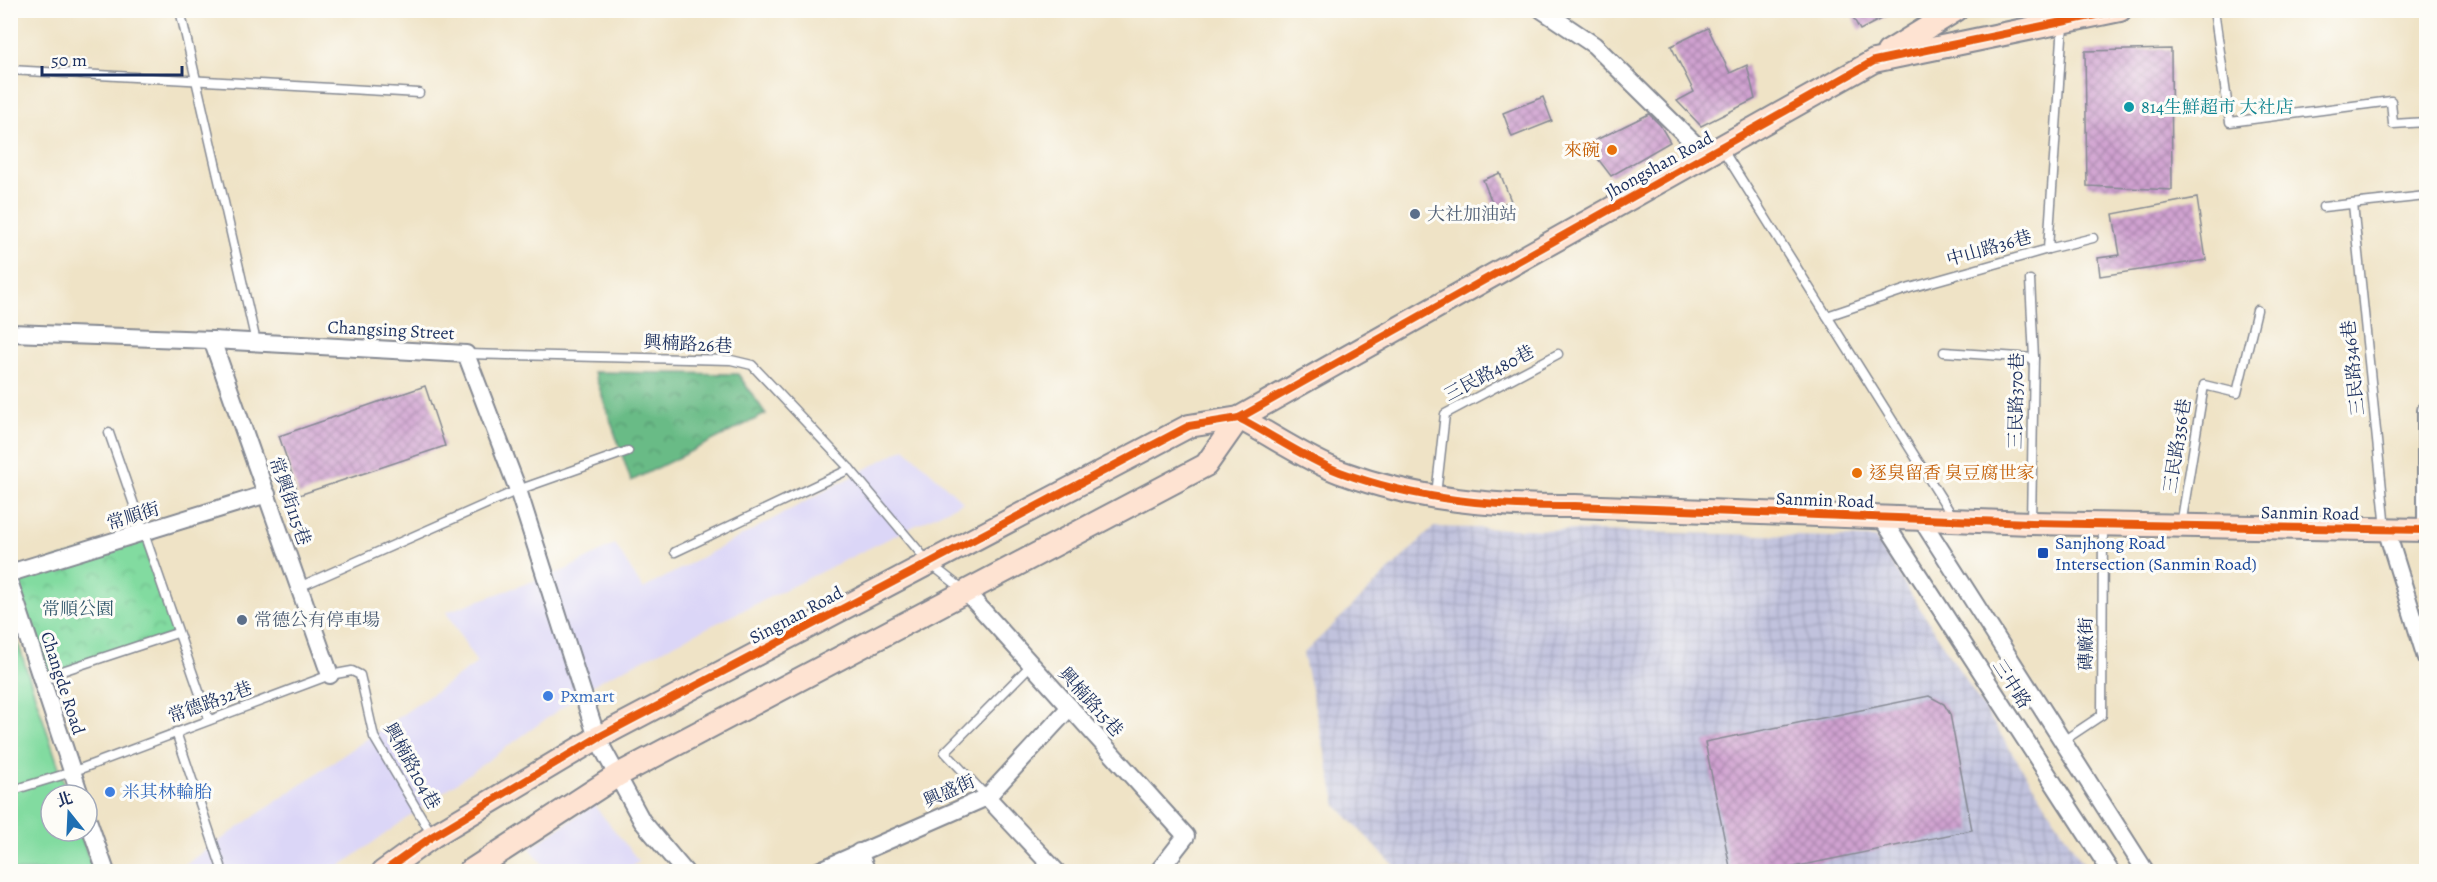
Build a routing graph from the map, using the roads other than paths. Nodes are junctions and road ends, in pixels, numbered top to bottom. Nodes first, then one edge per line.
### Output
1 (180, 10) edge
2 (1542, 10) edge
3 (1956, 10) edge
4 (2120, 10) edge
5 (2214, 10) edge
6 (2063, 22) junction
7 (1874, 61) junction
8 (10, 70) edge
9 (197, 82) junction
10 (419, 93) dead end
11 (2427, 122) edge
12 (1714, 151) junction
13 (2427, 196) edge
14 (2354, 204) junction
15 (2323, 207) dead end
16 (2093, 238) dead end
17 (2048, 249) junction
18 (2030, 280) dead end
19 (2257, 310) dead end
20 (1827, 316) junction
21 (10, 333) edge
22 (212, 340) junction
23 (256, 342) junction
24 (1944, 352) dead end
25 (466, 354) junction
26 (1558, 354) dead end
27 (2034, 358) junction
28 (2427, 410) edge
29 (1239, 418) junction
30 (109, 433) dead end
31 (628, 451) dead end
32 (850, 469) junction
33 (518, 490) junction
34 (267, 495) junction
35 (1436, 498) junction
36 (1881, 517) junction
37 (1921, 519) junction
38 (1955, 520) junction
39 (2031, 524) junction
40 (2103, 525) junction
41 (2181, 526) junction
42 (2386, 529) junction
43 (2426, 530) edge
44 (142, 534) junction
45 (675, 552) dead end
46 (928, 562) junction
47 (10, 573) edge
48 (10, 584) edge
49 (299, 587) junction
50 (967, 593) junction
51 (177, 633) junction
52 (2427, 658) edge
53 (1031, 665) junction
54 (330, 675) junction
55 (360, 675) joint
56 (41, 678) junction
57 (1070, 707) junction
58 (209, 720) junction
59 (176, 732) junction
60 (597, 738) junction
61 (2063, 741) junction
62 (72, 772) junction
63 (618, 775) junction
64 (76, 783) edge
65 (10, 791) edge
66 (987, 797) junction
67 (433, 836) junction
68 (96, 843) edge
69 (859, 852) junction
70 (221, 866) dead end
71 (105, 872) edge
72 (383, 872) edge
73 (469, 872) edge
74 (685, 872) edge
75 (816, 872) edge
76 (867, 872) edge
77 (1057, 872) edge
78 (1158, 872) edge
79 (2111, 872) edge
80 (2146, 872) edge

1 - 9 lane
2 - 12 street
3 - 7 street
4 - 6 street, Jhongshan Road
5 - 11 lane
6 - 7 street, Jhongshan Road
6 - 17 lane, 中山路36巷
7 - 12 street, Jhongshan Road
8 - 9 lane
9 - 10 lane
9 - 23 lane
12 - 20 lane
12 - 29 street, Jhongshan Road
13 - 14 lane
14 - 15 lane
14 - 42 lane, 三民路346巷
16 - 17 lane
17 - 20 lane, 中山路36巷
18 - 27 lane, 三民路370巷
19 - 41 lane, 三民路356巷
20 - 38 lane
21 - 22 street, Changsing Street
22 - 23 street, Changsing Street
22 - 34 street, 常興街115巷
23 - 25 street, Changsing Street
24 - 27 lane
25 - 32 lane, 興楠路26巷
25 - 33 street, Changsing Street
26 - 35 lane, 三民路480巷
27 - 39 lane, 三民路370巷
28 - 43 street
29 - 35 street, Sanmin Road
29 - 46 street, Singnan Road
29 - 50 street
30 - 44 lane
31 - 33 lane
32 - 45 lane
32 - 46 lane, 興楠路26巷
33 - 49 lane
33 - 60 street, Changsing Street
34 - 44 street, 常順街
34 - 49 street, 常興街115巷
35 - 36 street, Sanmin Road
36 - 37 street, Sanmin Road
36 - 79 street, 三中路
37 - 38 street, Sanmin Road
37 - 61 street
38 - 39 street, Sanmin Road
39 - 40 street, Sanmin Road
40 - 41 street, Sanmin Road
40 - 61 lane, 磚廠街
41 - 42 street, Sanmin Road
42 - 43 street, Sanmin Road
42 - 52 street
44 - 47 street, 常順街
44 - 51 lane
46 - 50 lane, 興楠路26巷
46 - 60 street, Singnan Road
48 - 56 street, Changde Road
49 - 54 street, 常興街115巷
50 - 53 street, 興楠路15巷
50 - 63 street
51 - 56 lane
51 - 58 lane
53 - 57 street, 興楠路15巷
53 - 66 lane
54 - 55 lane, 常德路32巷
54 - 58 lane, 常德路32巷
55 - 67 lane, 興楠路104巷
56 - 62 street, Changde Road
57 - 66 street, 興盛街
57 - 78 street, 興楠路15巷
58 - 59 lane, 常德路32巷
59 - 62 lane, 常德路32巷
59 - 70 lane
60 - 63 street, Changsing Street
60 - 67 street, Singnan Road
61 - 80 street
62 - 64 street, Changde Road
62 - 65 lane, 常德路32巷
63 - 73 street
63 - 74 street, Changsing Street
66 - 69 street, 興盛街
66 - 77 street
67 - 72 street, Singnan Road
68 - 71 street
69 - 75 street, 興盛街
69 - 76 street

